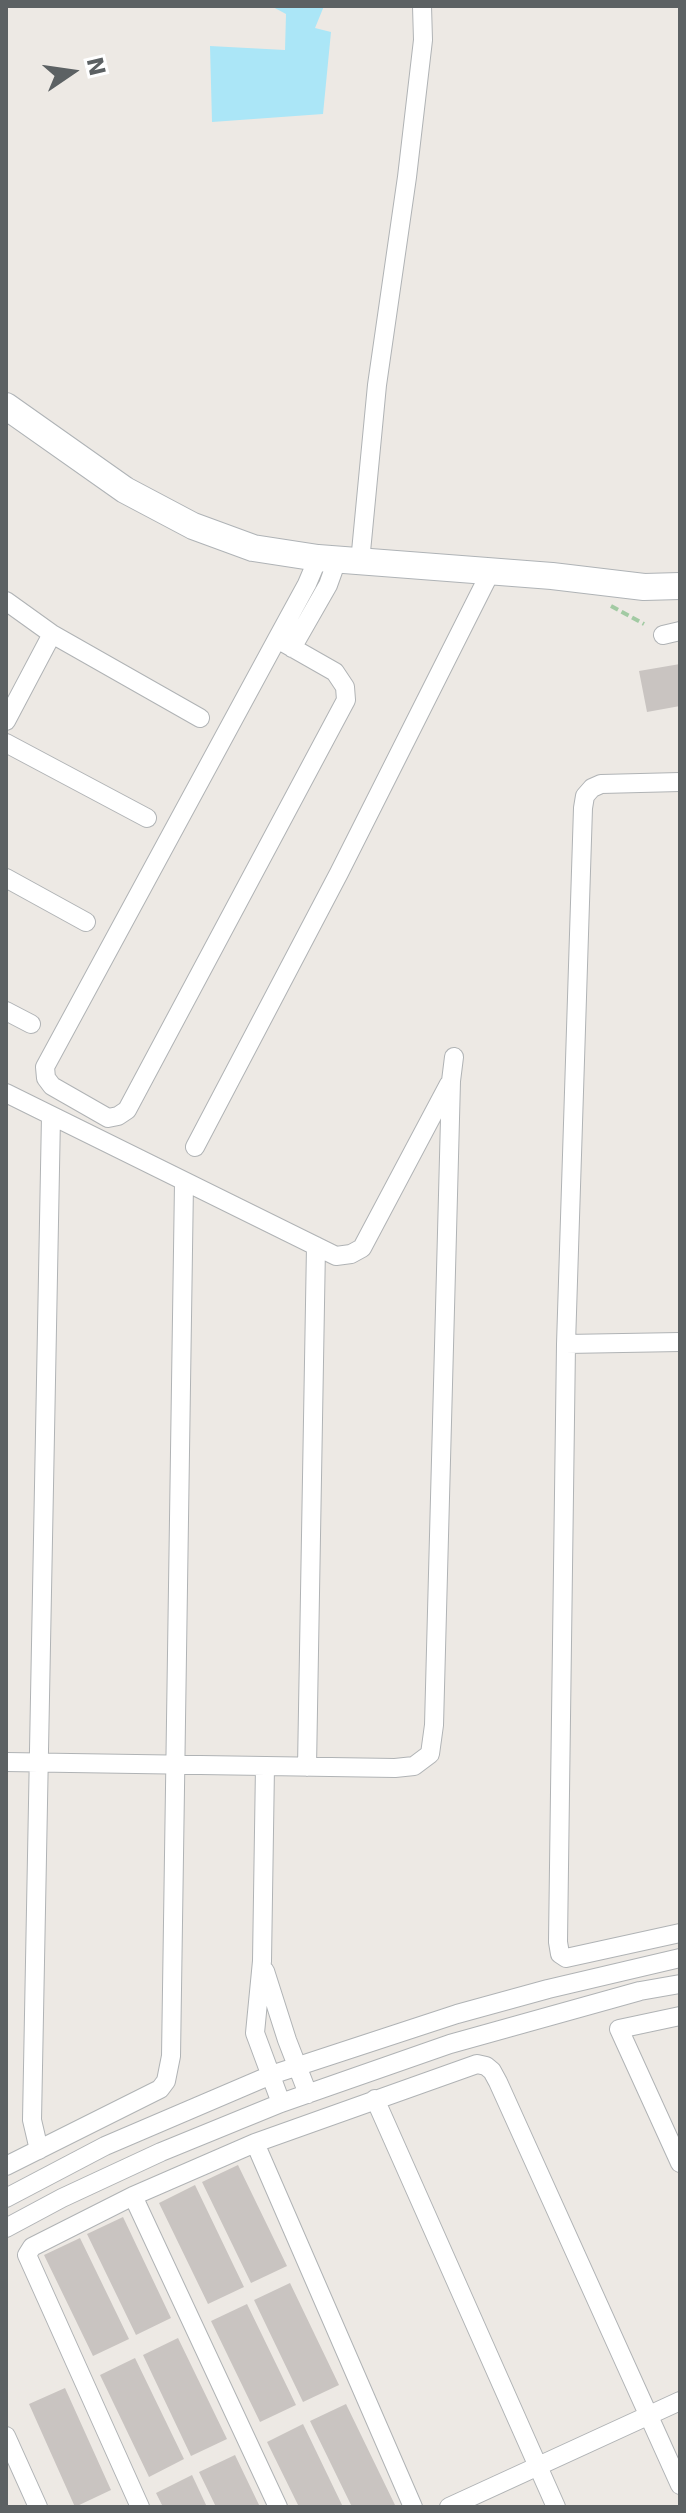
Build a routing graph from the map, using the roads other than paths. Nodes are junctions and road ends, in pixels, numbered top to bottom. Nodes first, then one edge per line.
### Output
1 (422, 6) edge
2 (6, 406) edge
3 (338, 560) junction
4 (491, 571) junction
5 (680, 586) edge
6 (6, 601) edge
7 (52, 634) junction
8 (284, 644) junction
9 (200, 718) dead end
10 (6, 721) edge
11 (6, 743) edge
12 (680, 782) edge
13 (147, 818) dead end
14 (6, 878) edge
15 (86, 922) dead end
16 (6, 1011) edge
17 (31, 1024) dead end
18 (454, 1057) dead end
19 (451, 1081) junction
20 (6, 1093) edge
21 (51, 1116) junction
22 (195, 1147) dead end
23 (184, 1183) junction
24 (316, 1246) junction
25 (680, 1342) edge
26 (566, 1344) junction
27 (6, 1762) edge
28 (40, 1762) junction
29 (176, 1763) junction
30 (265, 1766) junction
31 (307, 1767) junction
32 (680, 1933) edge
33 (680, 1958) edge
34 (262, 1961) junction
35 (680, 1984) edge
36 (548, 1989) junction
37 (556, 2014) junction
38 (680, 2016) edge
39 (297, 2066) junction
40 (271, 2075) junction
41 (308, 2094) junction
42 (375, 2099) junction
43 (281, 2103) junction
44 (255, 2143) junction
45 (39, 2150) junction
46 (680, 2163) edge
47 (6, 2166) edge
48 (133, 2196) junction
49 (6, 2198) edge
50 (6, 2228) edge
51 (680, 2401) edge
52 (648, 2415) junction
53 (6, 2436) edge
54 (538, 2467) junction
55 (680, 2485) edge
56 (38, 2507) edge
57 (140, 2507) edge
58 (278, 2507) edge
59 (413, 2507) edge
60 (449, 2507) edge
61 (556, 2507) edge

1 - 3 street
2 - 3 street
3 - 4 street
3 - 8 street
4 - 5 street
4 - 22 street
6 - 7 street
7 - 9 street
7 - 10 street
8 - 8 street
11 - 13 street
12 - 26 street
14 - 15 street
16 - 17 street
18 - 19 street
19 - 24 street
19 - 31 street
20 - 21 street
21 - 23 street
21 - 28 street
23 - 24 street
23 - 29 street
24 - 31 street
25 - 26 street
26 - 32 street
27 - 28 street
28 - 29 street
28 - 45 street
29 - 30 street
29 - 45 street
30 - 31 street
30 - 34 street
33 - 36 street
34 - 39 street
34 - 40 street
35 - 37 street
36 - 37 street
36 - 39 street
37 - 41 street
38 - 46 street
39 - 40 street
39 - 41 street
40 - 43 street
40 - 49 street
41 - 43 street
42 - 44 street
42 - 52 street
42 - 54 street
43 - 50 street
44 - 48 street
44 - 59 street
45 - 47 street
48 - 57 street
48 - 58 street
51 - 52 street
52 - 54 street
52 - 55 street
53 - 56 street
54 - 60 street
54 - 61 street

